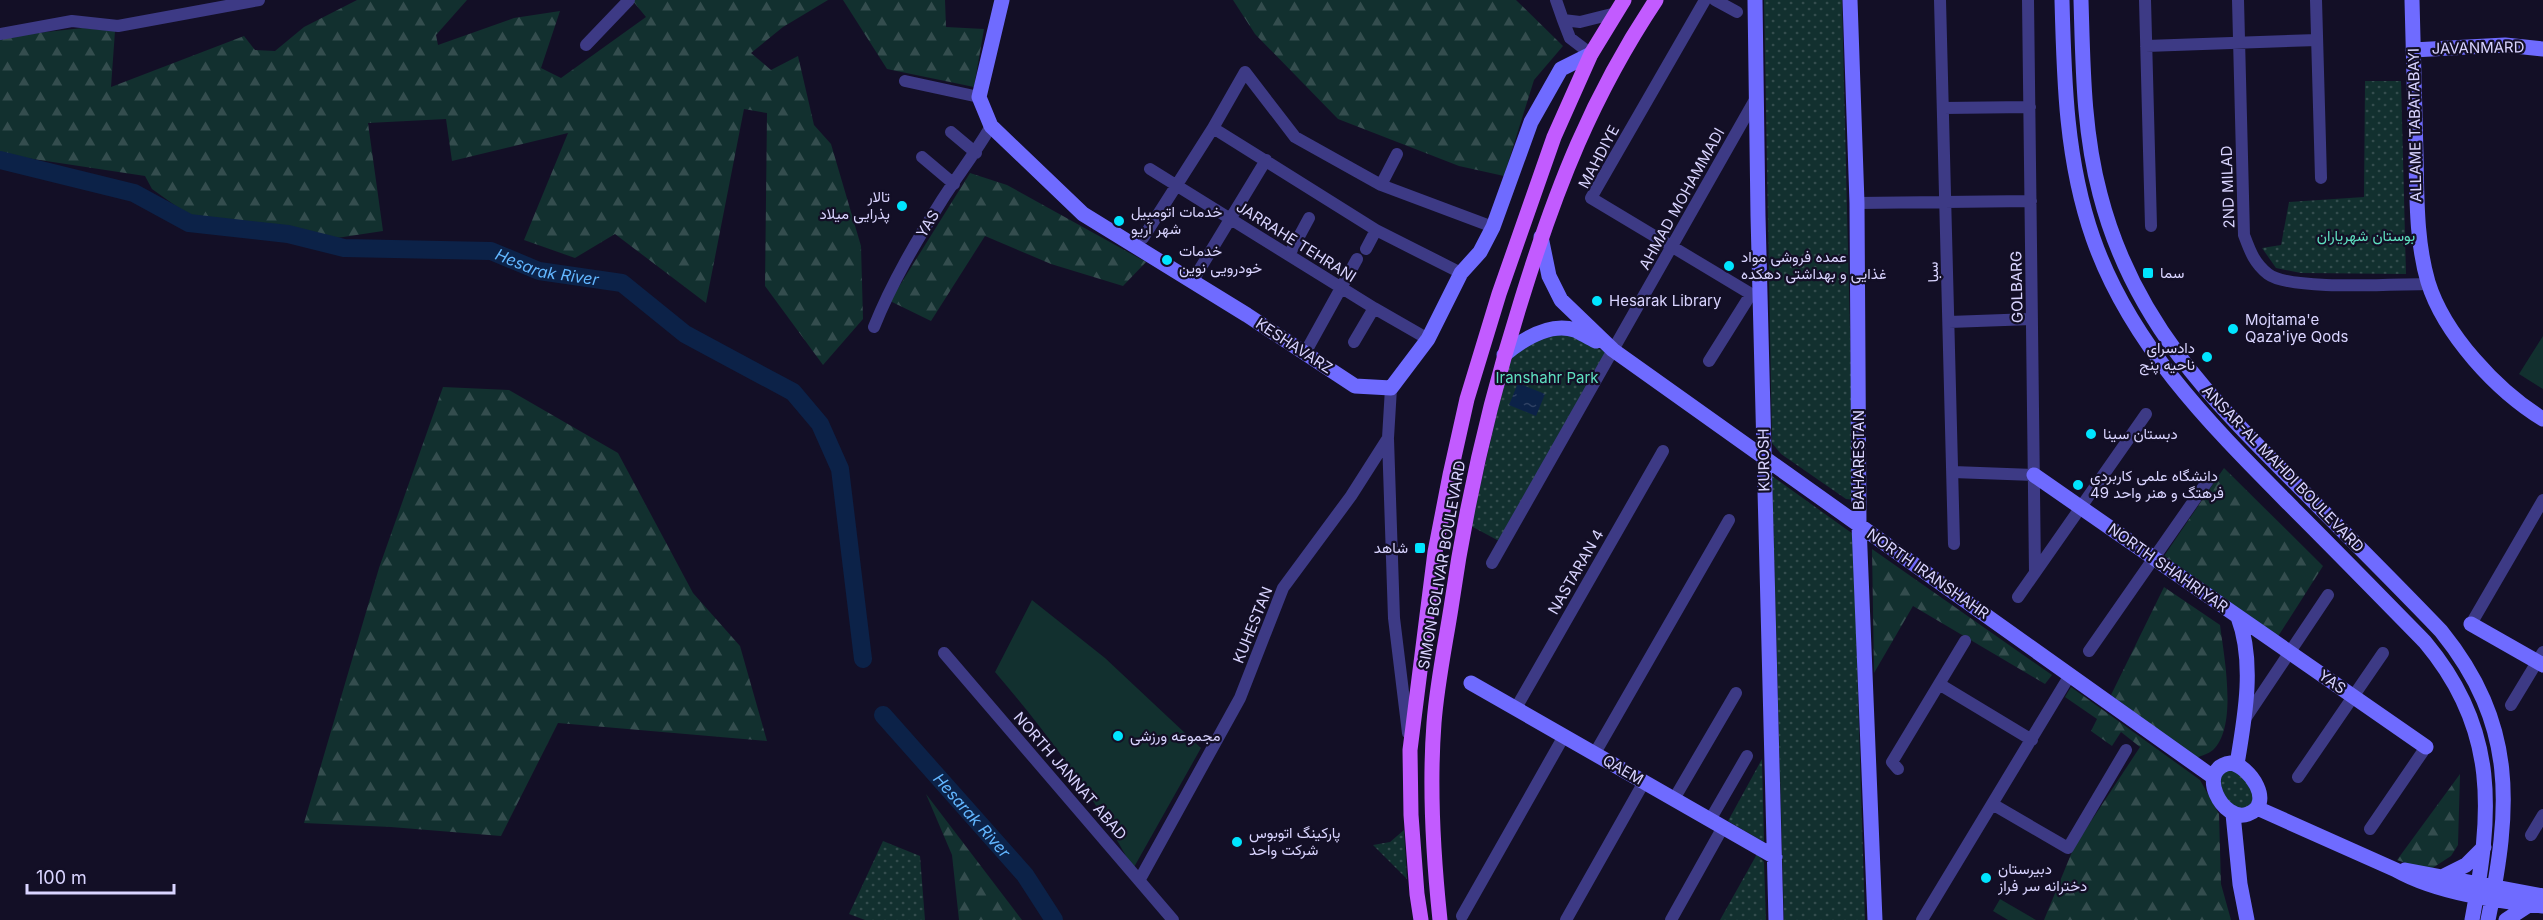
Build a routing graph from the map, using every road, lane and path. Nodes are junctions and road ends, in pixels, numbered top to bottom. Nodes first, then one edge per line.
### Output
1 (259, 0) edge
2 (629, 0) edge
3 (1002, 0) edge
4 (1556, 0) edge
5 (1656, 0) edge
6 (1705, 0) edge
7 (1715, 0) edge
8 (1755, 0) edge
9 (1850, 0) edge
10 (1940, 0) edge
11 (2028, 0) edge
12 (2062, 0) edge
13 (2081, 0) edge
14 (2145, 0) edge
15 (2238, 0) edge
16 (2316, 0) edge
17 (2412, 0) edge
18 (1621, 6) edge
19 (1737, 12) dead end
20 (1563, 20) junction
21 (0, 34) edge
22 (2317, 40) junction
23 (2239, 43) junction
24 (586, 45) dead end
25 (2146, 46) junction
26 (2543, 49) edge
27 (2413, 50) junction
28 (1591, 54) junction
29 (905, 81) dead end
30 (1758, 94) junction
31 (979, 97) junction
32 (2030, 107) junction
33 (1943, 108) junction
34 (991, 126) junction
35 (1213, 128) junction
36 (951, 132) dead end
37 (976, 153) junction
38 (1397, 154) dead end
39 (922, 157) dead end
40 (1266, 160) junction
41 (1150, 169) dead end
42 (2321, 178) dead end
43 (954, 184) junction
44 (1176, 184) junction
45 (1381, 185) junction
46 (2031, 201) junction
47 (1946, 202) junction
48 (1857, 203) junction
49 (1230, 218) junction
50 (1309, 218) dead end
51 (2151, 226) dead end
52 (1493, 227) junction
53 (1376, 230) junction
54 (1541, 237) junction
55 (1143, 238) dead end
56 (1672, 247) junction
57 (1366, 249) dead end
58 (1289, 255) junction
59 (1357, 259) dead end
60 (1461, 273) junction
61 (1192, 282) junction
62 (2429, 284) junction
63 (1342, 288) junction
64 (1374, 308) junction
65 (2032, 318) junction
66 (1949, 322) junction
67 (874, 327) dead end
68 (1428, 339) junction
69 (1354, 342) dead end
70 (1612, 350) junction
71 (1305, 353) junction
72 (1504, 355) junction
73 (1709, 361) dead end
74 (1391, 388) junction
75 (2146, 414) dead end
76 (2543, 419) edge
77 (1388, 438) junction
78 (1663, 451) dead end
79 (1764, 457) junction
80 (1953, 472) junction
81 (2034, 475) junction
82 (2209, 479) dead end
83 (2543, 500) edge
84 (2081, 507) junction
85 (1729, 520) dead end
86 (1859, 525) junction
87 (1954, 544) dead end
88 (2153, 558) junction
89 (1492, 563) dead end
90 (2035, 573) junction
91 (2328, 595) dead end
92 (2018, 597) dead end
93 (2238, 616) junction
94 (2471, 624) joint
95 (1965, 641) dead end
96 (2089, 651) dead end
97 (944, 653) dead end
98 (2290, 653) junction
99 (2384, 653) dead end
100 (2541, 660) edge
101 (2070, 675) junction
102 (1471, 683) dead end
103 (1939, 684) junction
104 (1736, 693) dead end
105 (2353, 697) junction
106 (2511, 705) dead end
107 (1516, 708) junction
108 (2244, 721) junction
109 (1564, 736) junction
110 (2032, 740) junction
111 (2426, 747) joint
112 (1410, 750) junction
113 (2126, 750) dead end
114 (1595, 753) junction
115 (1747, 756) dead end
116 (2237, 764) junction
117 (1898, 769) dead end
118 (2213, 777) junction
119 (2298, 777) dead end
120 (1644, 782) junction
121 (1674, 799) junction
122 (1994, 804) junction
123 (2257, 808) junction
124 (2233, 813) junction
125 (2543, 815) edge
126 (1717, 823) junction
127 (2370, 829) dead end
128 (2531, 834) dead end
129 (2484, 847) junction
130 (1775, 857) junction
131 (2396, 870) junction
132 (2444, 876) junction
133 (1140, 879) junction
134 (2486, 891) junction
135 (2543, 896) edge
136 (2536, 905) edge
137 (1462, 916) dead end
138 (1674, 919) edge
139 (1173, 920) edge
140 (1421, 920) edge
141 (1440, 920) edge
142 (1566, 920) edge
143 (1776, 920) edge
144 (1875, 920) edge
145 (1922, 920) edge
146 (2247, 920) edge
147 (2472, 920) edge
148 (2488, 920) edge
149 (2506, 920) edge

1 - 21 street
2 - 24 street
3 - 31 street
4 - 20 street
5 - 54 main road, SIMON BOLIVAR BOULEVARD
6 - 56 street, MAHDIYE
7 - 19 street
8 - 30 street, KUROSH
9 - 48 street, BAHARESTAN
10 - 33 street, سبا
11 - 32 street, GOLBARG
12 - 129 street, ANSAR-AL MAHDI BOULEVARD
13 - 134 street, ANSAR-AL MAHDI BOULEVARD
14 - 25 street
15 - 23 street, 2ND MILAD
16 - 22 street
17 - 27 street, ALLAME TABATABAYI
18 - 20 street
18 - 28 main road, SIMON BOLIVAR BOULEVARD
20 - 28 street
22 - 23 street
22 - 42 street
23 - 25 street
23 - 62 street, 2ND MILAD
25 - 51 street
26 - 27 street, JAVANMARD
27 - 62 street, ALLAME TABATABAYI
28 - 52 street
28 - 112 main road, SIMON BOLIVAR BOULEVARD
29 - 31 street
30 - 56 street, AHMAD MOHAMMADI
30 - 79 street, KUROSH
31 - 34 street, KESHAVARZ
32 - 33 street
32 - 46 street, GOLBARG
33 - 47 street, سبا
34 - 37 street, YAS
34 - 61 street, KESHAVARZ
35 - 40 street
35 - 44 street
35 - 45 street
36 - 37 street
37 - 43 street, YAS
38 - 45 street
39 - 43 street
40 - 49 street
40 - 53 street
41 - 44 street, JARRAHE TEHRANI
43 - 67 street, YAS
44 - 49 street, JARRAHE TEHRANI
44 - 55 street
45 - 52 street
46 - 47 street
46 - 65 street, GOLBARG
47 - 48 street
47 - 66 street, سبا
48 - 86 street, BAHARESTAN
49 - 58 street, JARRAHE TEHRANI
49 - 61 street
50 - 58 street
52 - 60 street
53 - 57 street
53 - 60 street
54 - 70 street
54 - 72 main road, SIMON BOLIVAR BOULEVARD
56 - 70 street, AHMAD MOHAMMADI
56 - 73 street, MAHDIYE
58 - 63 street, JARRAHE TEHRANI
59 - 63 street
60 - 68 street
61 - 71 street, KESHAVARZ
62 - 76 street, ALLAME TABATABAYI
63 - 64 street, JARRAHE TEHRANI
63 - 71 street
64 - 68 street, JARRAHE TEHRANI
64 - 69 street
65 - 66 street
65 - 81 street, GOLBARG
66 - 80 street, سبا
68 - 74 street
70 - 72 street
70 - 79 street, NORTH IRANSHAHR
70 - 89 street, AHMAD MOHAMMADI
71 - 74 street, KESHAVARZ
72 - 141 main road, SIMON BOLIVAR BOULEVARD
74 - 77 street, KUHESTAN
75 - 84 street
77 - 112 street
77 - 133 street, KUHESTAN
78 - 107 street, NASTARAN 4
79 - 86 street, NORTH IRANSHAHR
79 - 130 street, KUROSH
80 - 81 street
80 - 87 street, سبا
81 - 84 street, NORTH SHAHRIYAR
81 - 90 street, GOLBARG
82 - 88 street
83 - 94 street
84 - 88 street, NORTH SHAHRIYAR
84 - 90 street
85 - 114 street
86 - 101 street, NORTH IRANSHAHR
86 - 144 street, BAHARESTAN
88 - 93 street, NORTH SHAHRIYAR
88 - 96 street
90 - 92 street
91 - 98 street
93 - 98 street, YAS
93 - 108 street, NORTH SHAHRIYAR
94 - 100 street
95 - 103 street
97 - 133 street, NORTH JANNAT ABAD
98 - 105 street, YAS
98 - 108 street
99 - 105 street
100 - 106 street
101 - 110 street
101 - 118 street, NORTH IRANSHAHR
102 - 107 street, QAEM
103 - 110 street
103 - 117 street
104 - 121 street
105 - 111 street, YAS
105 - 119 street
107 - 109 street, QAEM
108 - 116 street, NORTH SHAHRIYAR
109 - 114 street, QAEM
109 - 137 street
110 - 122 street
111 - 127 street
112 - 140 main road, SIMON BOLIVAR BOULEVARD
113 - 122 street
114 - 120 street, QAEM
115 - 126 street
116 - 118 street
116 - 123 street
118 - 124 street
120 - 121 street, QAEM
120 - 142 street
121 - 126 street, QAEM
122 - 145 street
123 - 124 street
123 - 131 street
124 - 146 street
125 - 128 street
126 - 130 street, QAEM
126 - 138 street
129 - 132 street
129 - 134 street, ANSAR-AL MAHDI BOULEVARD
130 - 143 street, KUROSH
131 - 132 street
131 - 134 street
132 - 134 street
133 - 139 street, NORTH JANNAT ABAD
134 - 135 street
134 - 136 street
134 - 147 street, ANSAR-AL MAHDI BOULEVARD
134 - 148 street, ANSAR-AL MAHDI BOULEVARD
136 - 149 street

